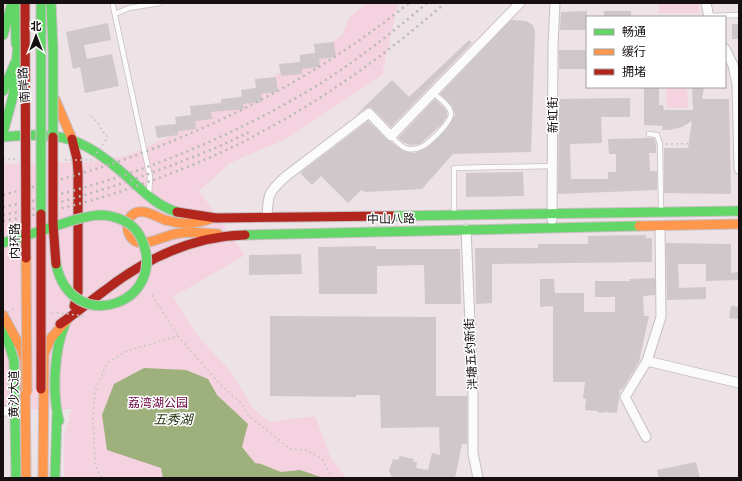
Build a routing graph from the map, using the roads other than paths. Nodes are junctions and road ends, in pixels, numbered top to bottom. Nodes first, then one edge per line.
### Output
1 (12, 3) edge
2 (15, 3) edge
3 (23, 3) edge
4 (34, 3) edge
5 (41, 3) edge
6 (47, 3) edge
7 (51, 3) edge
8 (160, 3) edge
9 (520, 3) edge
10 (555, 3) edge
11 (706, 3) edge
12 (113, 6) dead end
13 (114, 14) junction
14 (739, 15) edge
15 (709, 16) edge
16 (3, 35) edge
17 (726, 51) edge
18 (17, 59) junction
19 (3, 91) edge
20 (433, 93) junction
21 (14, 94) junction
22 (36, 99) junction
23 (3, 133) edge
24 (649, 134) dead end
25 (57, 135) junction
26 (391, 136) junction
27 (3, 137) edge
28 (72, 139) junction
29 (738, 143) edge
30 (553, 166) junction
31 (739, 169) edge
32 (148, 197) junction
33 (739, 211) edge
34 (661, 212) junction
35 (552, 214) junction
36 (454, 216) junction
37 (267, 217) junction
38 (216, 218) junction
39 (739, 224) edge
40 (660, 226) junction
41 (552, 228) junction
42 (466, 229) junction
43 (227, 235) junction
44 (3, 243) edge
45 (3, 315) edge
46 (68, 319) junction
47 (3, 329) edge
48 (21, 348) junction
49 (14, 361) junction
50 (25, 361) junction
51 (43, 361) junction
52 (647, 361) junction
53 (56, 362) junction
54 (739, 383) edge
55 (3, 411) edge
56 (15, 411) junction
57 (57, 413) junction
58 (646, 437) dead end
59 (16, 478) edge
60 (27, 478) edge
61 (43, 478) edge
62 (55, 478) edge
63 (63, 478) edge
64 (478, 478) edge

1 - 16 main road
2 - 18 main road
3 - 18 main road, 南岸路
3 - 60 main road, 内环路, bridge
4 - 22 main road, 南岸路
5 - 61 main road, bridge
6 - 28 main road
7 - 44 main road, bridge
8 - 13 lane
9 - 20 street
10 - 30 street, 新虹街
11 - 15 street
12 - 13 lane
13 - 32 lane
14 - 15 lane
17 - 29 street
18 - 19 main road
18 - 21 main road, 南岸路
20 - 26 street
20 - 26 lane
21 - 22 main road
21 - 23 main road, 南岸路
22 - 25 main road, 南岸路
24 - 34 lane
25 - 27 main road, 中山八路
25 - 28 main road, 中山八路
26 - 37 street
28 - 32 main road, 中山八路
28 - 46 main road
29 - 31 street
30 - 35 street, 新虹街
30 - 36 lane
32 - 38 main road, 中山八路
33 - 34 main road, 中山八路
34 - 35 main road, 中山八路
35 - 36 main road, 中山八路
35 - 41 street, 新虹街
36 - 37 main road, 中山八路
37 - 38 main road, 中山八路
38 - 43 main road
39 - 40 main road, 中山八路
40 - 41 main road, 中山八路
40 - 52 street
41 - 42 main road, 中山八路
42 - 43 main road, 中山八路
42 - 64 street, 泮塘五约新街
43 - 46 main road, 中山八路
45 - 46 main road
45 - 48 main road, 黄沙大道
46 - 51 main road
46 - 53 main road
47 - 48 main road
47 - 49 main road
48 - 50 main road, 黄沙大道
49 - 50 main road
49 - 56 main road
50 - 51 main road
50 - 60 main road, 黄沙大道
51 - 53 main road
51 - 61 main road
52 - 54 street
52 - 58 street
53 - 57 main road
55 - 56 street
56 - 59 main road
57 - 62 main road
57 - 63 main road

